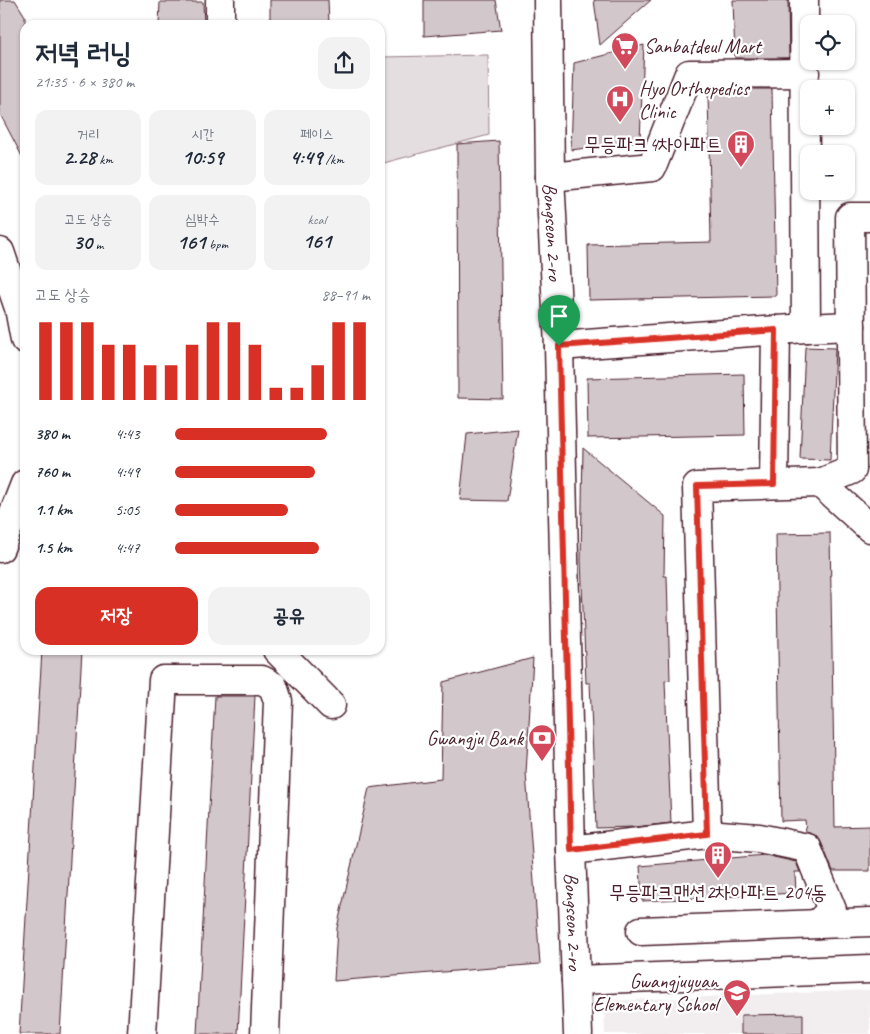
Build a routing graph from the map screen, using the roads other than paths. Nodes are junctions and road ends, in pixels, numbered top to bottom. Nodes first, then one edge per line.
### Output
1 (220, 0) edge
2 (548, 0) edge
3 (804, 0) edge
4 (220, 20) edge
5 (805, 73) junction
6 (550, 177) junction
7 (870, 217) edge
8 (0, 252) edge
9 (20, 303) edge
10 (851, 326) junction
11 (806, 328) junction
12 (776, 330) junction
13 (559, 346) junction
14 (820, 483) junction
15 (774, 484) junction
16 (20, 497) edge
17 (870, 528) edge
18 (0, 548) edge
19 (282, 655) edge
20 (332, 705) dead end
21 (707, 834) junction
22 (571, 850) junction
23 (870, 922) edge
24 (817, 924) junction
25 (641, 931) dead end
26 (870, 969) edge
27 (576, 980) junction
28 (142, 1034) edge
29 (265, 1034) edge
30 (578, 1034) edge

1 - 4 street
2 - 6 street, Bongseon 2-ro
3 - 5 street
5 - 6 street
5 - 11 street
6 - 13 street, Bongseon 2-ro
7 - 10 street
8 - 9 street
10 - 11 street
10 - 14 street
11 - 12 street
12 - 13 street
12 - 15 street
13 - 22 street, Bongseon 2-ro
14 - 15 street
14 - 17 street
15 - 21 street
16 - 18 street
19 - 20 street
21 - 22 street
21 - 24 street
22 - 27 street, Bongseon 2-ro
23 - 24 street
24 - 25 street
26 - 27 street
27 - 30 street, Bongseon 2-ro
28 - 29 street

